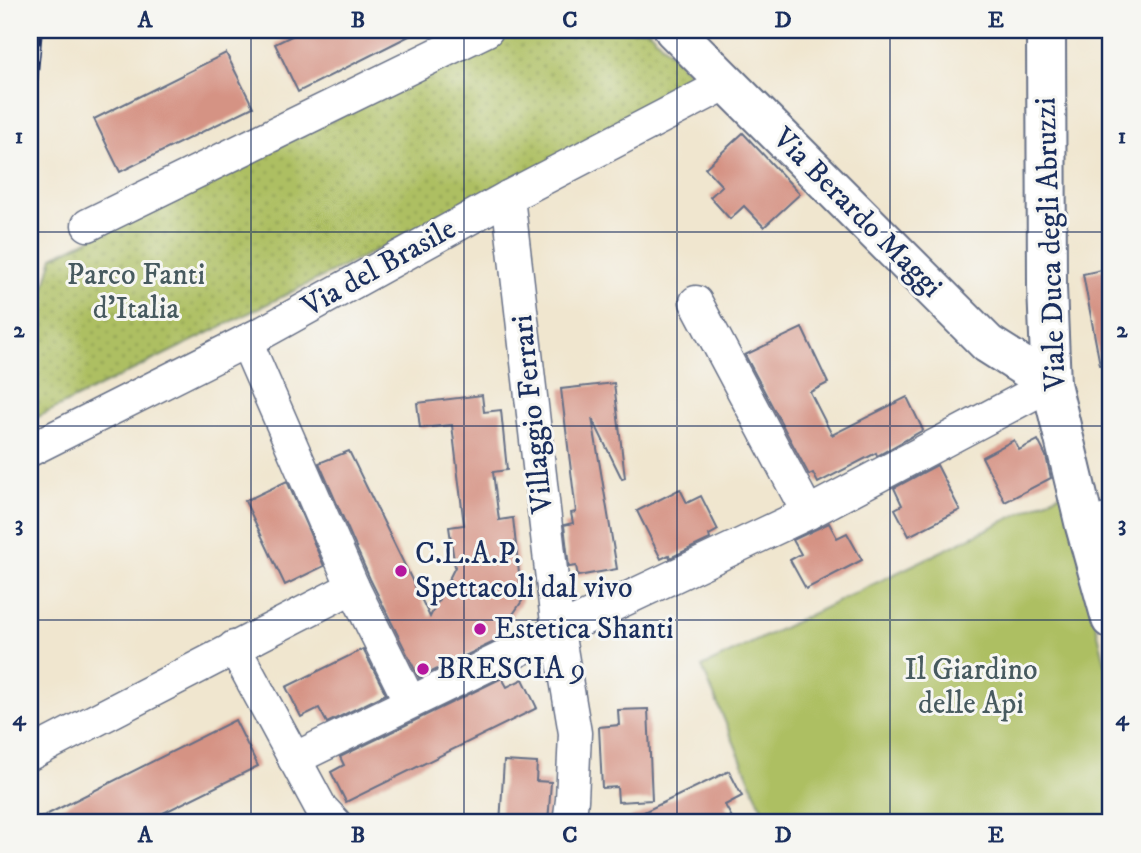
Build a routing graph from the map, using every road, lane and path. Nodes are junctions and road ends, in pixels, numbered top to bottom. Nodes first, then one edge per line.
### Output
1 (487, 30) edge
2 (1046, 30) edge
3 (686, 33) edge
4 (727, 83) junction
5 (508, 197) junction
6 (88, 225) dead end
7 (696, 302) dead end
8 (246, 341) junction
9 (1051, 384) junction
10 (30, 450) edge
11 (808, 513) junction
12 (1098, 522) edge
13 (353, 587) junction
14 (1111, 619) edge
15 (558, 631) junction
16 (234, 647) junction
17 (410, 702) junction
18 (30, 754) edge
19 (294, 759) junction
20 (335, 823) edge
21 (569, 823) edge

1 - 6 street
2 - 9 main road, Viale Duca degli Abruzzi
3 - 4 main road, Via Berardo Maggi
4 - 5 street, Via del Brasile
4 - 9 main road, Via Berardo Maggi
5 - 8 street, Via del Brasile
5 - 15 street, Villaggio Ferrari
7 - 11 street
8 - 10 street, Via del Brasile
8 - 13 street
9 - 11 street
9 - 12 main road, Viale Duca degli Abruzzi
11 - 15 street
12 - 14 main road, Viale Duca degli Abruzzi
13 - 16 street
13 - 17 street
15 - 17 street
15 - 21 street, Villaggio Ferrari
16 - 18 street
16 - 19 street
17 - 19 street
19 - 20 street

